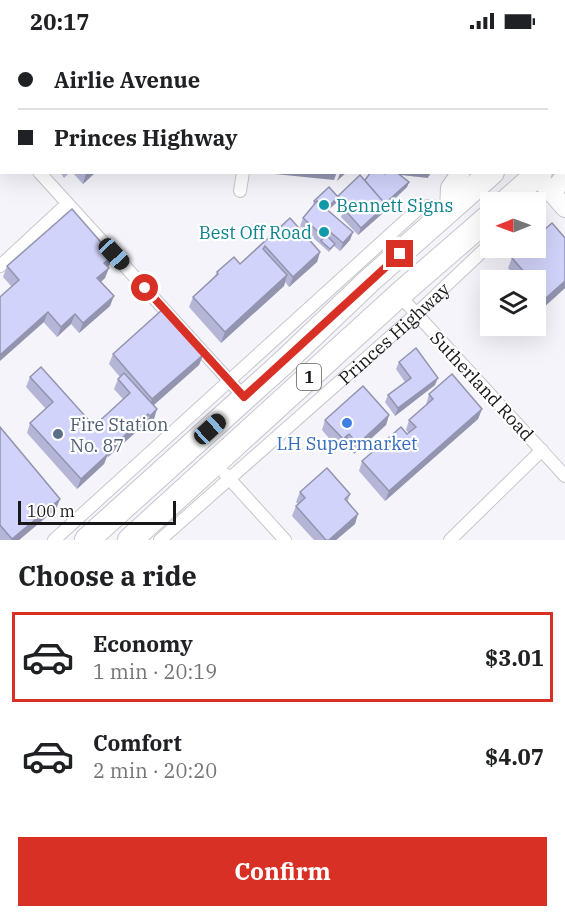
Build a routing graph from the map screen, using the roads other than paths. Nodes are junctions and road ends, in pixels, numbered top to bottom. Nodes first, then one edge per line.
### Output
1 (41, 174) edge
2 (243, 174) edge
3 (460, 174) edge
4 (490, 174) edge
5 (565, 176) edge
6 (527, 184) edge
7 (240, 191) dead end
8 (553, 194) junction
9 (67, 204) junction
10 (565, 208) edge
11 (449, 211) junction
12 (480, 225) edge
13 (480, 253) edge
14 (0, 266) edge
15 (399, 295) junction
16 (415, 315) junction
17 (229, 379) junction
18 (244, 397) junction
19 (542, 450) junction
20 (222, 471) junction
21 (565, 476) edge
22 (144, 537) edge
23 (455, 538) edge
24 (54, 540) edge
25 (87, 540) edge
26 (285, 540) edge

1 - 9 street
2 - 7 street
3 - 11 main road
4 - 11 highway, 1
5 - 8 main road
6 - 8 main road
8 - 10 main road
9 - 14 street
9 - 17 street
11 - 17 street
11 - 18 highway, 1
12 - 15 highway, Princes Highway / 1
13 - 16 street, Princes Highway
15 - 16 street, Sutherland Road
15 - 20 highway, Princes Highway / 1
16 - 19 street, Sutherland Road
16 - 20 street, Princes Highway
17 - 18 street
17 - 24 street
18 - 25 highway, 1
19 - 21 street, Sutherland Road
19 - 23 street
20 - 22 highway, Princes Highway / 1
20 - 26 street

